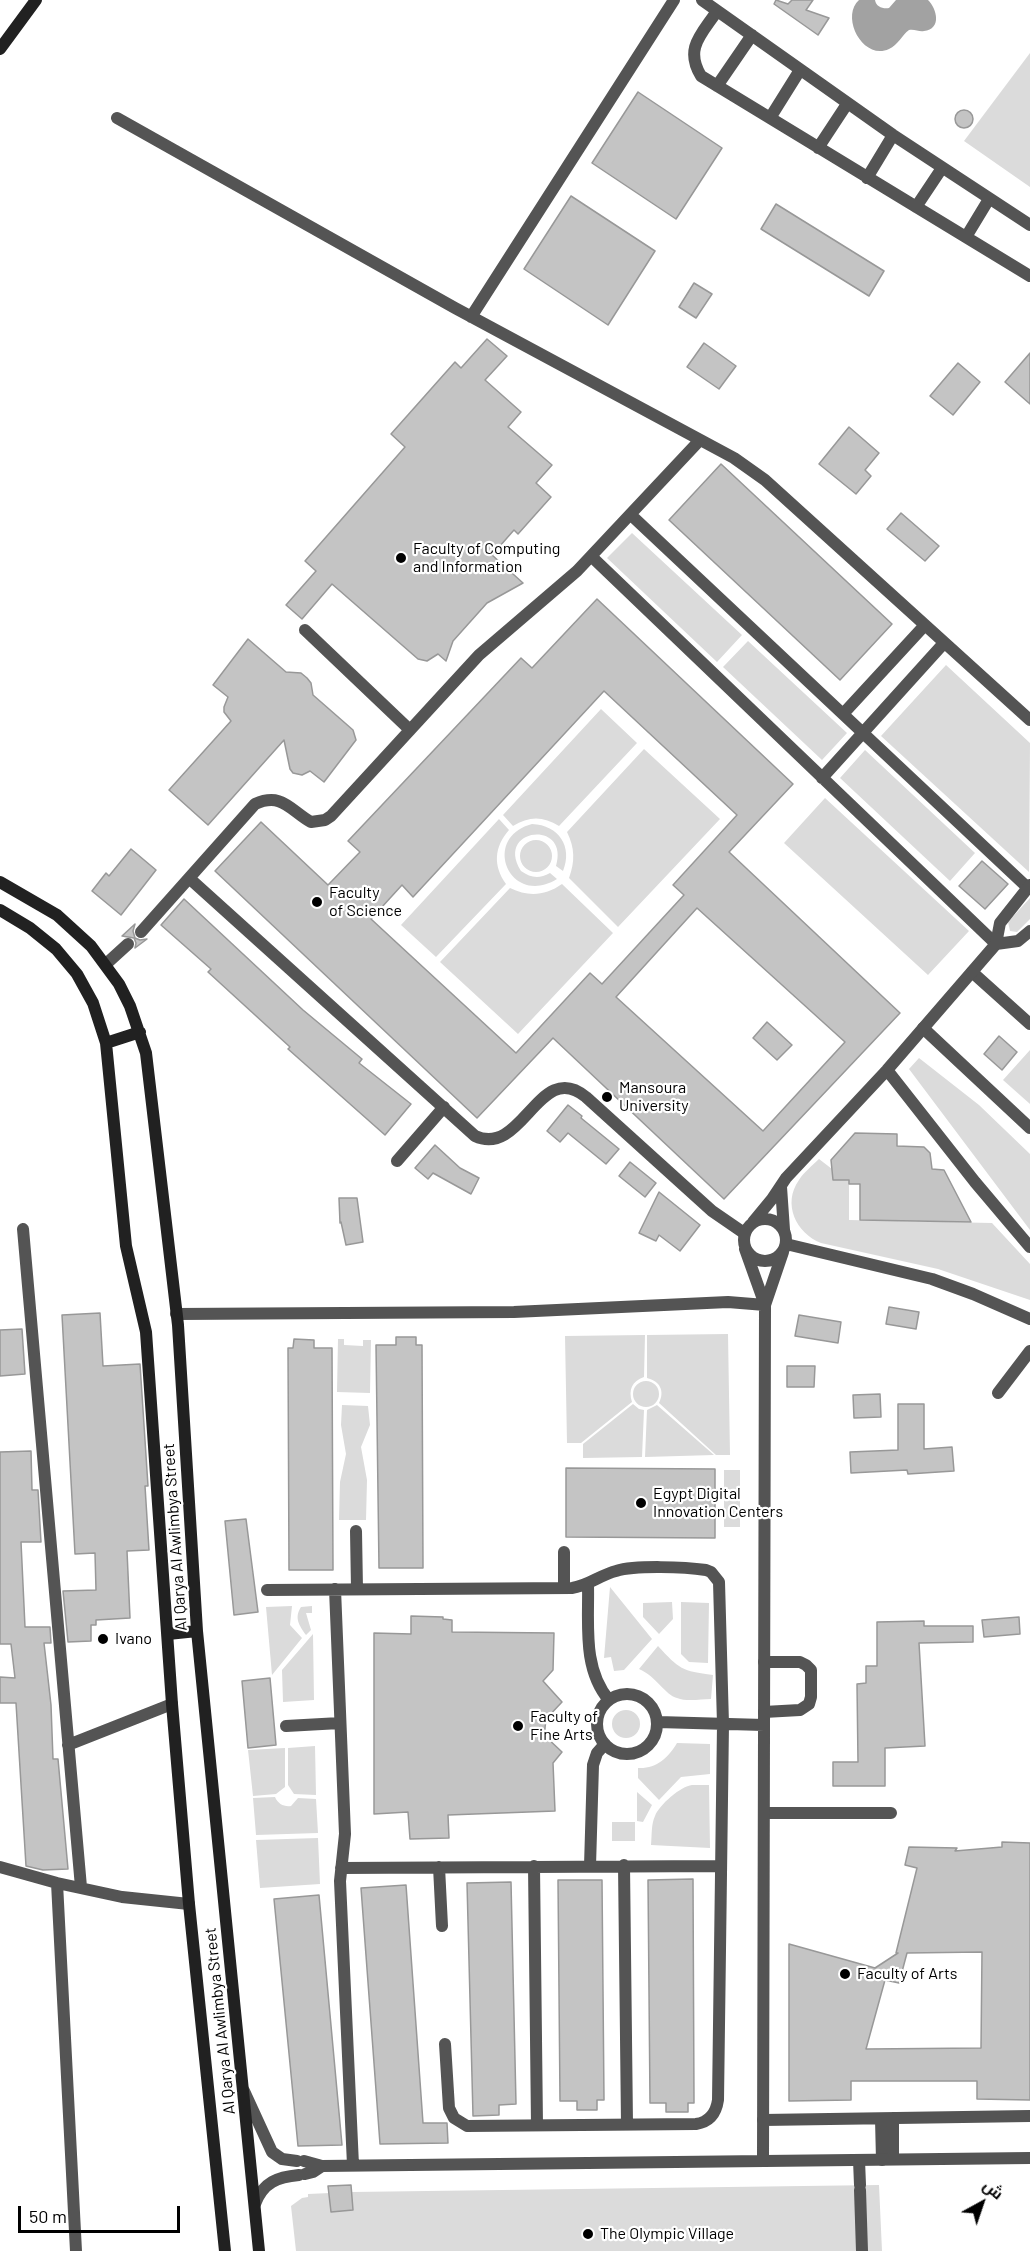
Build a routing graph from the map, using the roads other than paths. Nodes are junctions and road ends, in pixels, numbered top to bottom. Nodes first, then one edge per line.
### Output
1 (36, 0) edge
2 (674, 0) edge
3 (702, 0) edge
4 (717, 11) junction
5 (752, 35) junction
6 (0, 49) edge
7 (800, 70) junction
8 (717, 86) junction
9 (847, 104) junction
10 (117, 118) dead end
11 (770, 118) junction
12 (894, 135) junction
13 (818, 148) junction
14 (942, 168) junction
15 (867, 178) junction
16 (989, 199) junction
17 (916, 207) junction
18 (1030, 225) edge
19 (966, 237) junction
20 (1030, 276) edge
21 (471, 317) junction
22 (700, 440) junction
23 (631, 515) junction
24 (592, 558) junction
25 (925, 625) junction
26 (304, 630) dead end
27 (944, 643) junction
28 (843, 714) junction
29 (1030, 720) edge
30 (410, 730) junction
31 (863, 733) junction
32 (822, 778) junction
33 (189, 878) junction
34 (0, 882) edge
35 (1029, 886) edge
36 (0, 910) edge
37 (1030, 931) edge
38 (141, 932) dead end
39 (128, 944) dead end
40 (996, 944) junction
41 (106, 964) junction
42 (972, 972) junction
43 (1030, 1024) edge
44 (923, 1028) junction
45 (140, 1032) junction
46 (106, 1043) junction
47 (887, 1070) junction
48 (444, 1107) junction
49 (1030, 1128) edge
50 (397, 1161) dead end
51 (781, 1187) junction
52 (753, 1222) junction
53 (23, 1229) dead end
54 (784, 1230) junction
55 (744, 1233) junction
56 (784, 1247) junction
57 (1030, 1247) edge
58 (745, 1249) junction
59 (765, 1305) junction
60 (176, 1314) junction
61 (1030, 1319) edge
62 (1030, 1351) edge
63 (998, 1393) dead end
64 (356, 1531) dead end
65 (564, 1552) dead end
66 (588, 1584) junction
67 (564, 1588) junction
68 (335, 1589) junction
69 (357, 1589) junction
70 (267, 1590) dead end
71 (197, 1631) junction
72 (168, 1634) junction
73 (764, 1662) junction
74 (609, 1700) junction
75 (172, 1704) junction
76 (764, 1712) junction
77 (658, 1722) junction
78 (340, 1723) junction
79 (723, 1724) junction
80 (286, 1725) dead end
81 (764, 1725) junction
82 (605, 1744) junction
83 (68, 1745) junction
84 (891, 1812) dead end
85 (764, 1813) junction
86 (624, 1865) junction
87 (534, 1866) junction
88 (590, 1866) junction
89 (721, 1866) junction
90 (0, 1867) edge
91 (439, 1867) junction
92 (341, 1868) junction
93 (57, 1883) junction
94 (81, 1887) junction
95 (189, 1904) junction
96 (442, 1926) dead end
97 (445, 2044) dead end
98 (243, 2088) junction
99 (1030, 2116) edge
100 (887, 2118) junction
101 (763, 2120) junction
102 (627, 2124) junction
103 (537, 2125) junction
104 (1030, 2158) edge
105 (859, 2160) junction
106 (888, 2160) junction
107 (763, 2161) junction
108 (353, 2165) junction
109 (301, 2168) junction
110 (255, 2204) junction
111 (76, 2251) edge
112 (225, 2251) edge
113 (259, 2251) edge
114 (862, 2251) edge

1 - 6 main road
2 - 21 street
3 - 4 street
4 - 5 street
4 - 8 street
5 - 7 street
5 - 8 street
7 - 9 street
7 - 11 street
8 - 11 street
9 - 12 street
9 - 13 street
10 - 21 street
11 - 13 street
12 - 14 street
12 - 15 street
13 - 15 street
14 - 16 street
14 - 17 street
15 - 17 street
16 - 18 street
16 - 19 street
17 - 19 street
19 - 20 street
21 - 22 street
22 - 23 street
22 - 25 street
23 - 24 street
23 - 28 street
24 - 30 street
24 - 32 street
25 - 27 street
25 - 28 street
26 - 30 street
27 - 29 street
27 - 31 street
28 - 31 street
30 - 33 street
31 - 32 street
31 - 35 street
32 - 40 street
33 - 38 street
33 - 48 street
34 - 41 main road, Al Qarya Al Awlimbya Street
35 - 40 street
36 - 46 main road, Al Qarya Al Awlimbya Street
37 - 40 street
39 - 41 street
40 - 42 street
41 - 45 main road, Al Qarya Al Awlimbya Street
42 - 43 street
42 - 44 street
44 - 47 street
44 - 49 street
45 - 46 main road
45 - 60 main road, Al Qarya Al Awlimbya Street
46 - 72 main road, Al Qarya Al Awlimbya Street
47 - 51 street
47 - 57 street
48 - 50 street
48 - 55 street
51 - 52 street
51 - 54 street
52 - 54 street
52 - 55 street
53 - 83 street
54 - 56 street
55 - 58 street
56 - 58 street
56 - 59 street
56 - 61 street
58 - 59 street
59 - 60 street
59 - 73 street
60 - 71 main road, Al Qarya Al Awlimbya Street
62 - 63 street
64 - 69 street
65 - 67 street
66 - 67 street
66 - 74 street
66 - 79 street
67 - 69 street
68 - 69 street
68 - 70 street
68 - 78 street
71 - 72 main road
71 - 98 main road, Al Qarya Al Awlimbya Street
72 - 75 main road, Al Qarya Al Awlimbya Street
73 - 76 street
73 - 76 street
74 - 77 street
74 - 82 street
75 - 83 street
75 - 95 main road, Al Qarya Al Awlimbya Street
76 - 81 street
77 - 79 street
77 - 82 street
78 - 80 street
78 - 92 street
79 - 81 street
79 - 89 street
81 - 85 street
82 - 88 street
83 - 94 street
84 - 85 street
85 - 101 street
86 - 88 street
86 - 89 street
86 - 102 street
87 - 88 street
87 - 91 street
87 - 103 street
89 - 102 street
90 - 93 street
91 - 92 street
91 - 96 street
92 - 108 street
93 - 94 street
93 - 111 street
94 - 95 street
95 - 112 main road, Al Qarya Al Awlimbya Street
97 - 103 street
98 - 109 street
98 - 110 main road, Al Qarya Al Awlimbya Street
99 - 100 street
100 - 101 street
100 - 106 street
101 - 107 street
102 - 103 street
104 - 106 street
105 - 106 street
105 - 107 street
105 - 114 street
107 - 108 street
108 - 109 street
109 - 110 street
110 - 113 main road, Al Qarya Al Awlimbya Street

